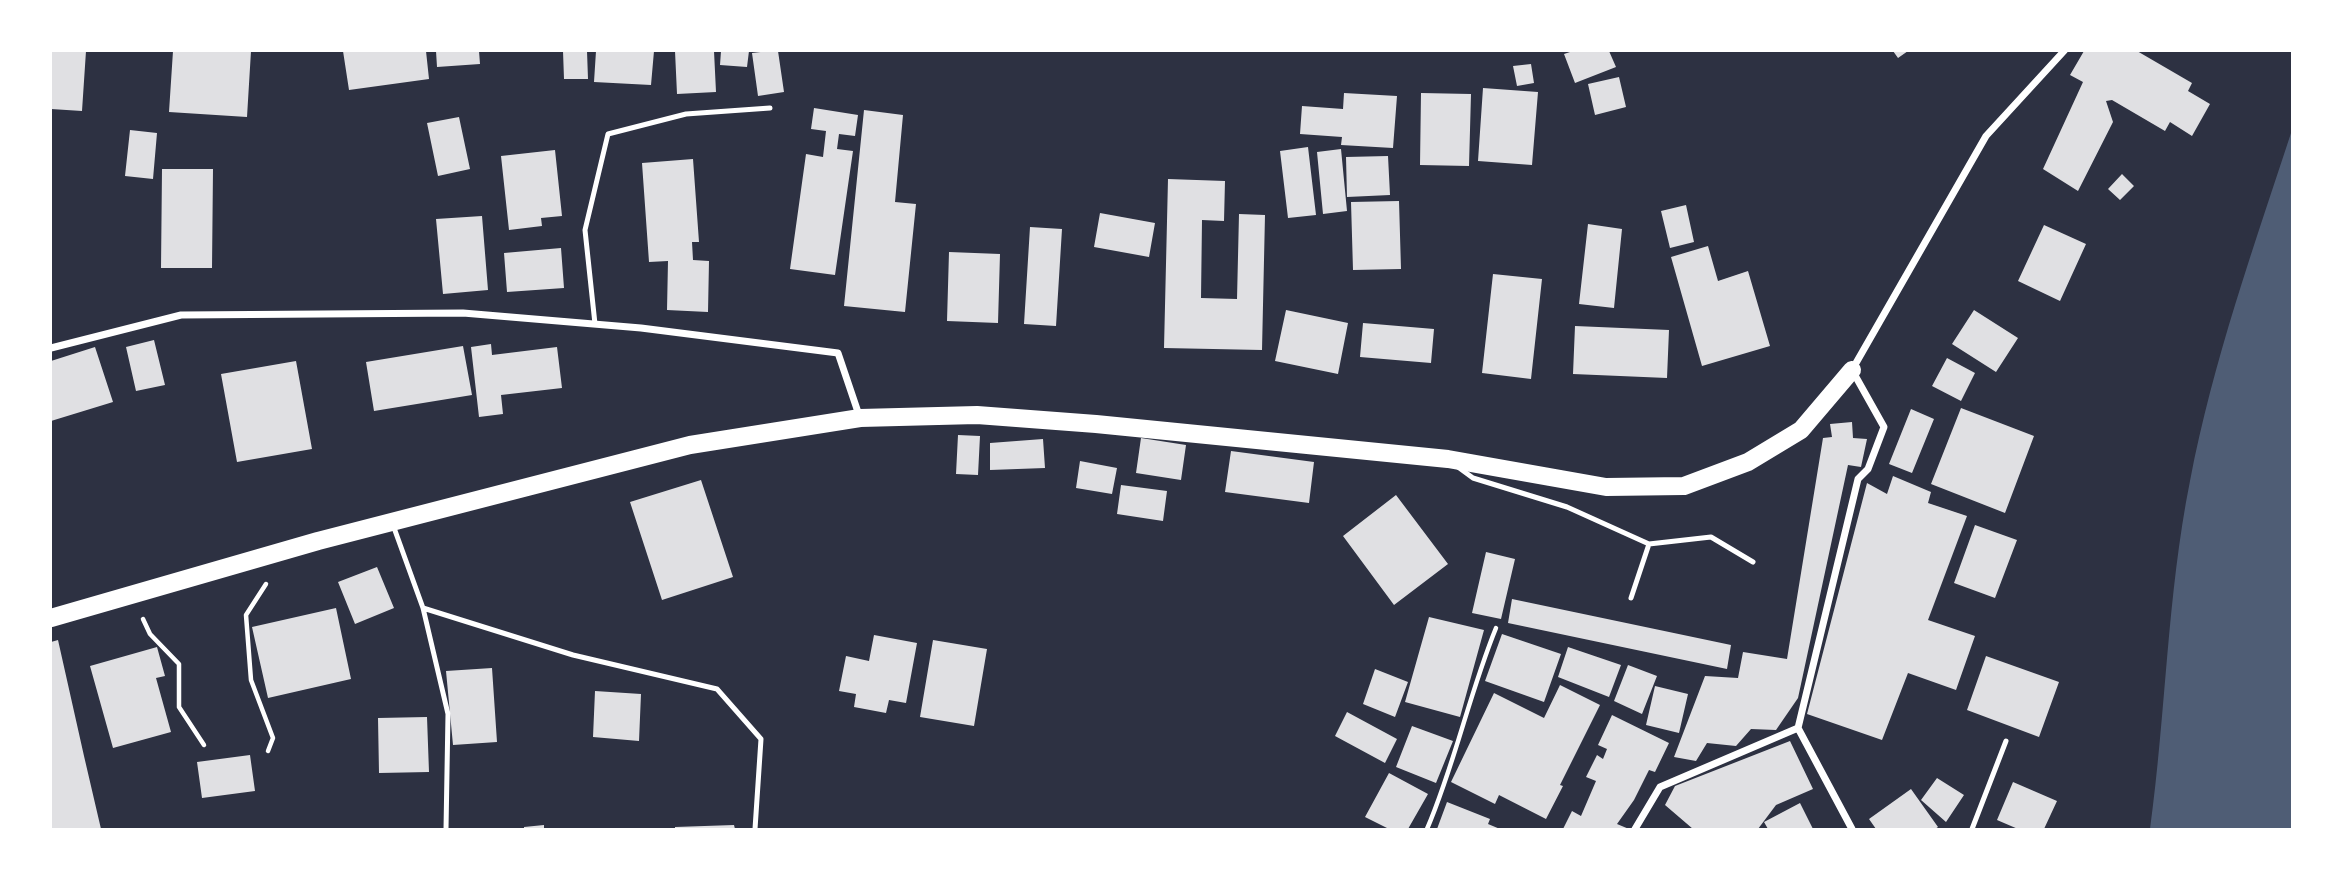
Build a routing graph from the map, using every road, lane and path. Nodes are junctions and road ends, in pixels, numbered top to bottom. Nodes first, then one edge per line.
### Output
1 (2064, 51) edge
2 (770, 108) dead end
3 (595, 324) junction
4 (51, 348) edge
5 (1852, 370) junction
6 (860, 418) junction
7 (1447, 459) junction
8 (393, 522) junction
9 (1649, 544) junction
10 (1753, 562) dead end
11 (269, 580) dead end
12 (131, 596) junction
13 (1631, 598) dead end
14 (423, 608) junction
15 (51, 618) edge
16 (1496, 628) dead end
17 (1797, 729) junction
18 (2006, 741) dead end
19 (204, 745) dead end
20 (268, 751) dead end
21 (446, 829) edge
22 (755, 829) edge
23 (1427, 829) edge
24 (1635, 829) edge
25 (1852, 829) edge
26 (1972, 829) edge

1 - 5 street
2 - 3 lane
3 - 4 street
3 - 6 street
5 - 7 main road
5 - 17 street
6 - 7 main road
6 - 8 main road
7 - 9 lane
8 - 12 main road
8 - 14 lane
9 - 10 lane
9 - 13 lane
11 - 20 path
12 - 15 main road
12 - 19 path
14 - 21 lane
14 - 22 lane
16 - 23 path
17 - 24 street
17 - 25 street
18 - 26 lane

